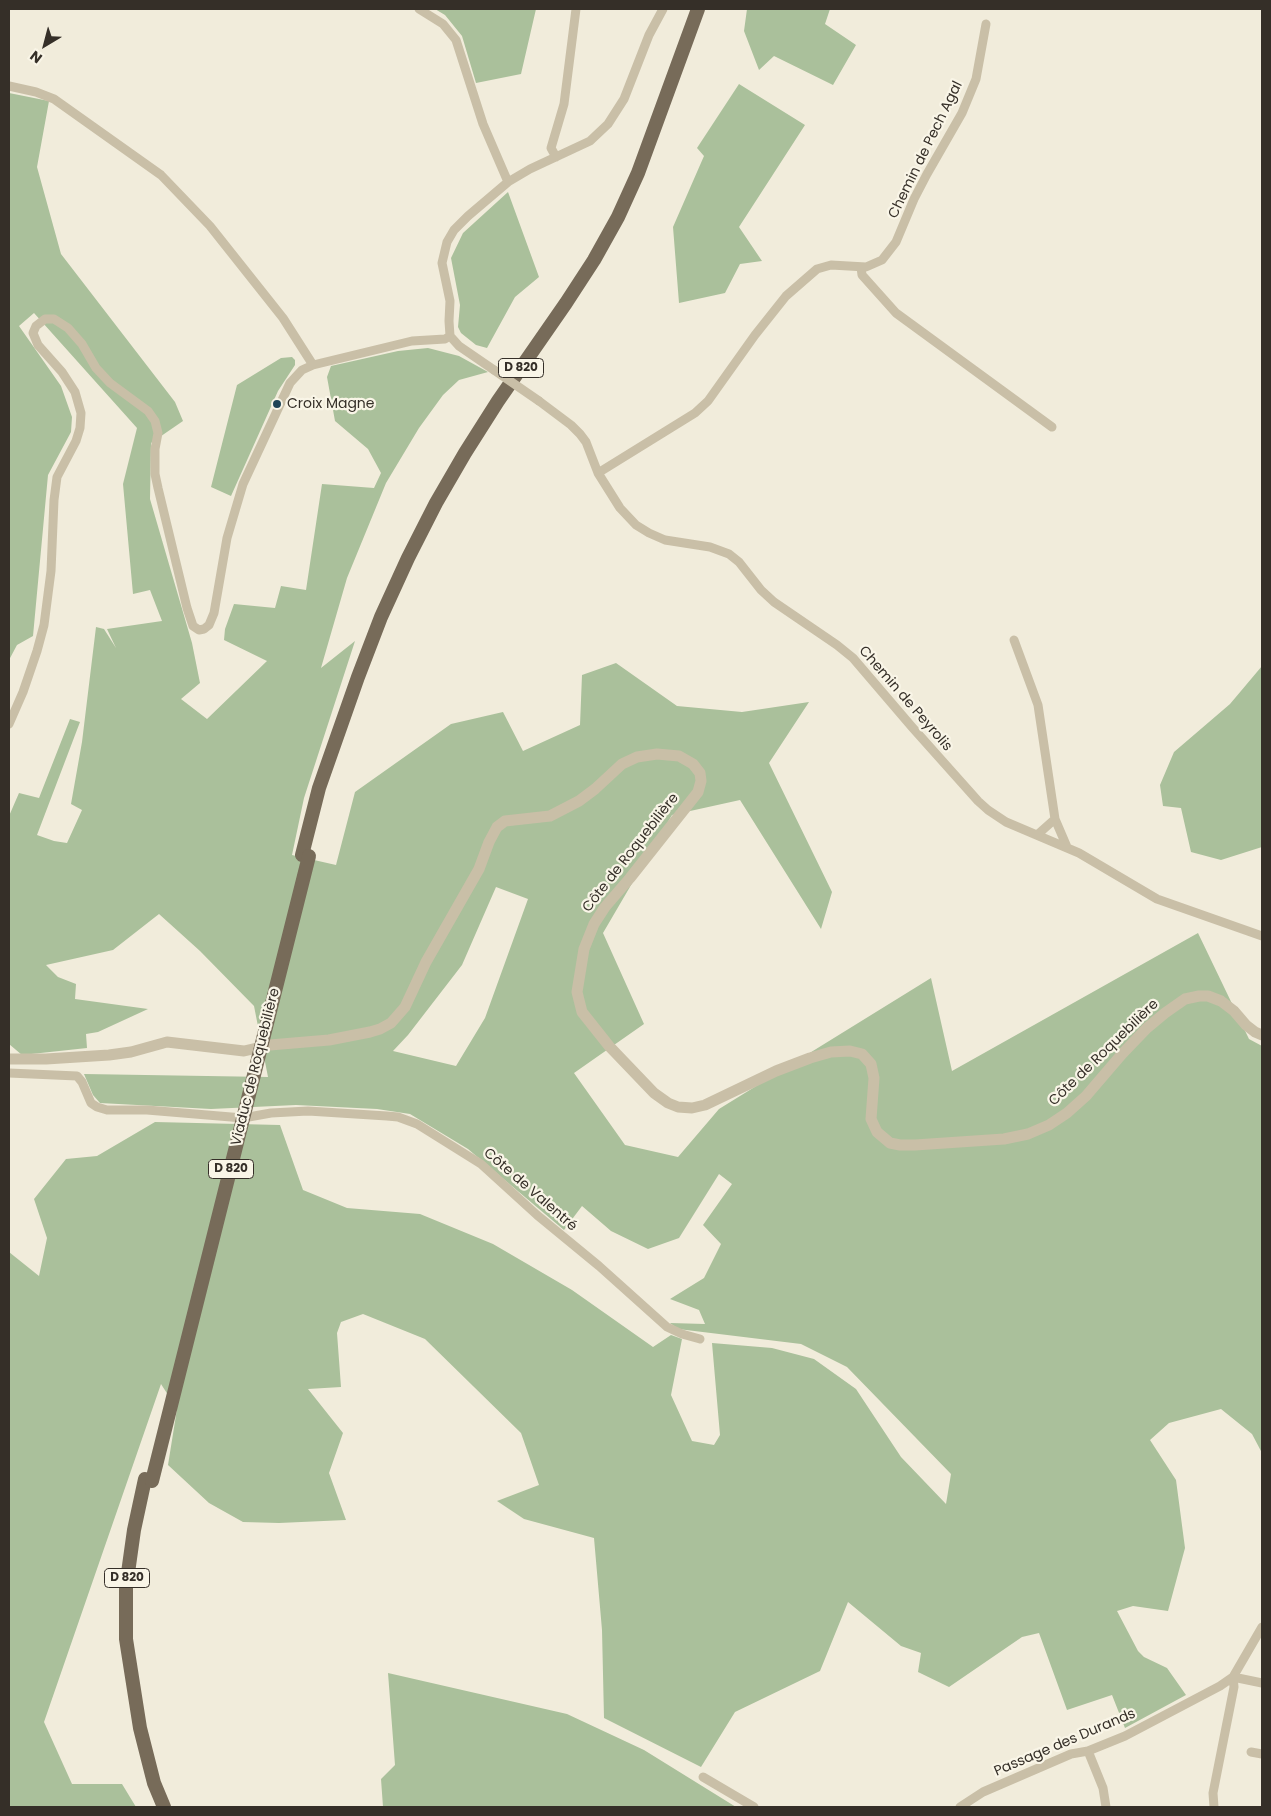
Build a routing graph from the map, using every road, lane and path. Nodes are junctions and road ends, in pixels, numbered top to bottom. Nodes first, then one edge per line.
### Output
1 (419, 9) edge
2 (576, 9) edge
3 (663, 9) edge
4 (698, 9) edge
5 (986, 24) dead end
6 (9, 86) edge
7 (556, 157) junction
8 (508, 182) junction
9 (861, 267) junction
10 (450, 336) junction
11 (313, 365) junction
12 (1052, 427) dead end
13 (598, 473) junction
14 (1014, 640) dead end
15 (9, 724) edge
16 (1055, 819) junction
17 (1037, 834) junction
18 (1067, 847) junction
19 (1262, 936) edge
20 (1262, 1035) edge
21 (9, 1059) edge
22 (9, 1073) edge
23 (700, 1339) dead end
24 (1262, 1626) edge
25 (1233, 1677) junction
26 (1262, 1683) edge
27 (1088, 1751) junction
28 (1251, 1752) dead end
29 (1262, 1754) edge
30 (703, 1777) dead end
31 (164, 1807) edge
32 (754, 1807) edge
33 (960, 1807) edge
34 (1106, 1807) edge
35 (1214, 1807) edge

1 - 8 street
2 - 7 street
3 - 7 street
4 - 31 main road, Viaduc de Roquebilière / D 820, bridge
5 - 9 street, Chemin de Pech Agal
6 - 11 street
7 - 8 street
8 - 10 street
9 - 12 street
9 - 13 street, Chemin de Pech Agal
10 - 11 street
10 - 13 street, Chemin de Peyrolis, bridge
11 - 15 street
13 - 17 street, Chemin de Peyrolis
14 - 16 street
16 - 17 street
16 - 18 street
17 - 18 street, Chemin de Peyrolis
18 - 19 street, Chemin de Peyrolis
20 - 21 street, Côte de Roquebilière
22 - 23 street, Côte de Valentré
24 - 25 street
25 - 26 street
25 - 27 street, Passage des Durands
25 - 35 street
27 - 33 street, Passage des Durands
27 - 34 street
28 - 29 street
30 - 32 street

